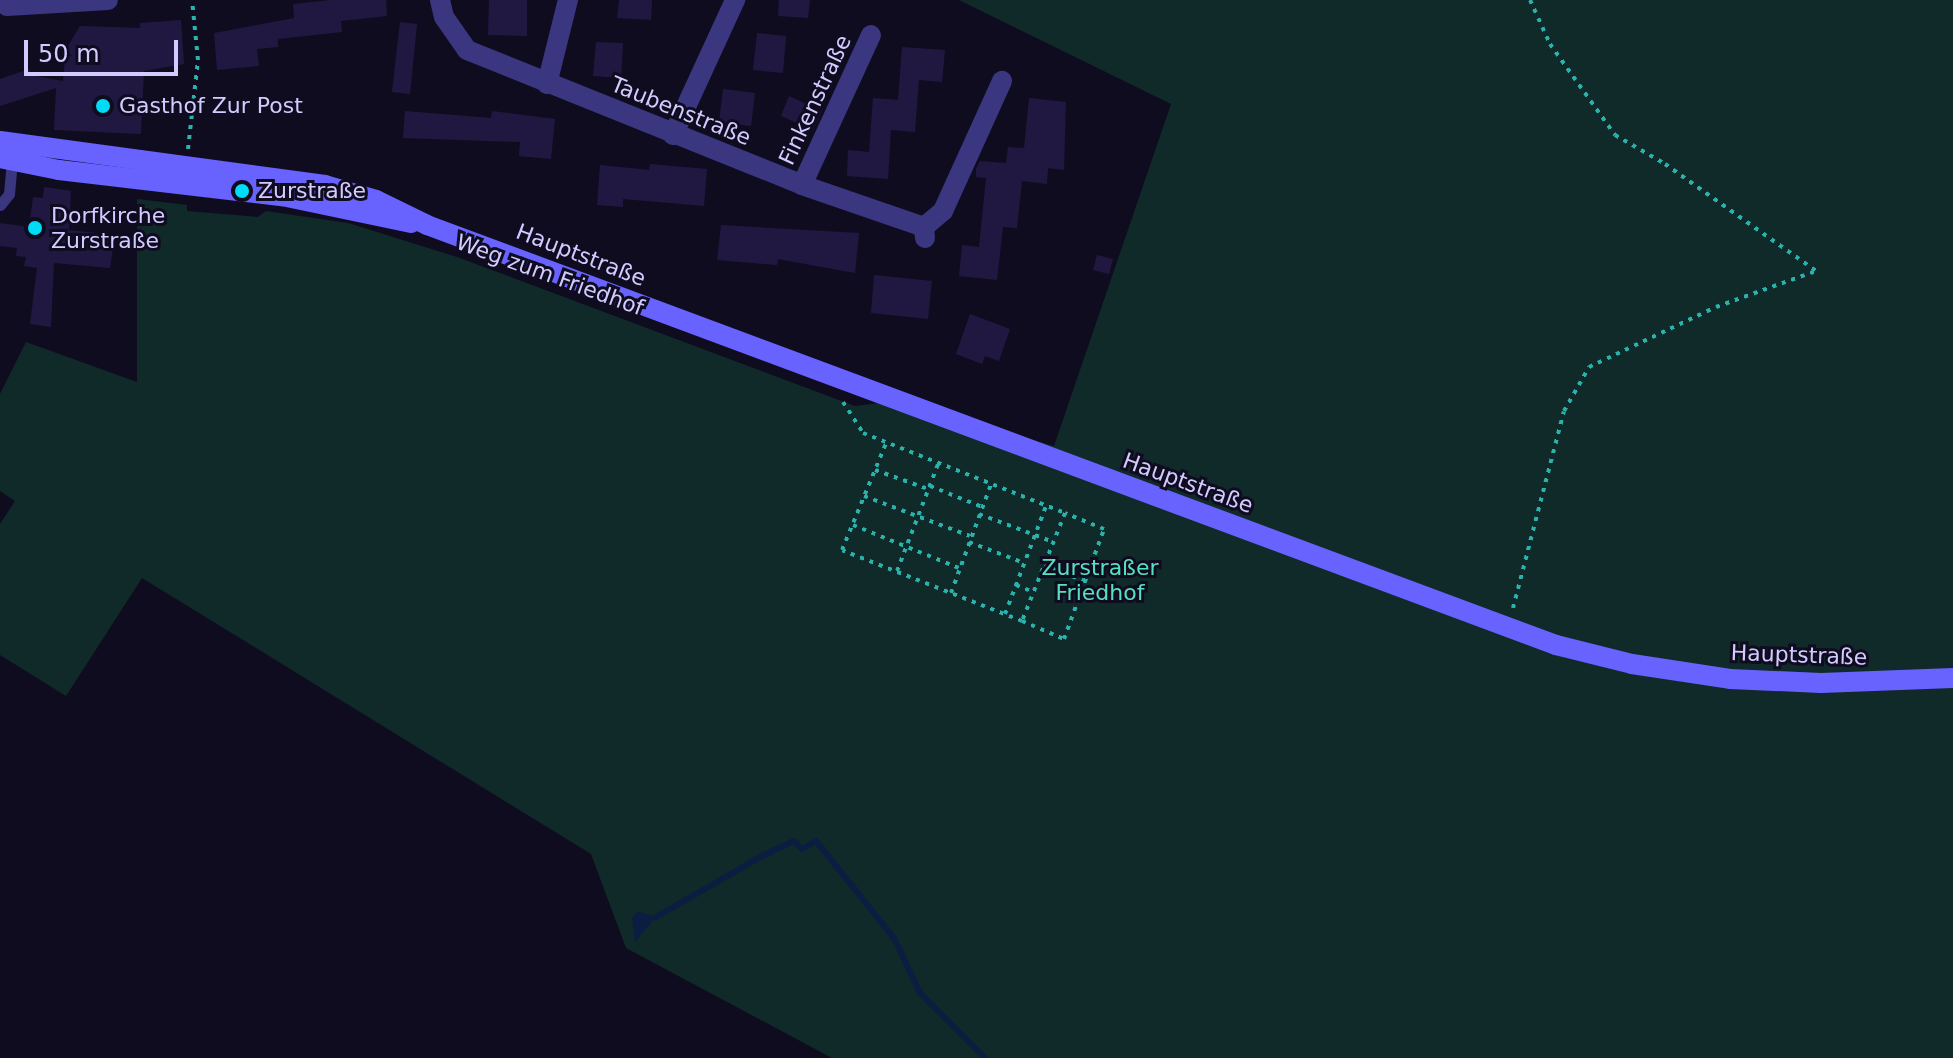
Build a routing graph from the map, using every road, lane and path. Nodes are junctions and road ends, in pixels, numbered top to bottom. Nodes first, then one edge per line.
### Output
1 (108, 0) edge
2 (192, 0) edge
3 (440, 0) edge
4 (568, 0) edge
5 (735, 0) edge
6 (1530, 0) edge
7 (7, 6) dead end
8 (871, 35) dead end
9 (1002, 81) dead end
10 (547, 84) junction
11 (673, 135) junction
12 (6, 151) edge
13 (186, 165) junction
14 (802, 185) junction
15 (0, 205) edge
16 (427, 225) junction
17 (855, 406) dead end
18 (886, 443) junction
19 (938, 464) junction
20 (875, 470) junction
21 (991, 484) junction
22 (929, 487) junction
23 (864, 496) junction
24 (1046, 506) junction
25 (982, 507) junction
26 (1065, 513) junction
27 (979, 514) junction
28 (918, 517) junction
29 (853, 525) junction
30 (1035, 535) junction
31 (970, 539) junction
32 (1053, 542) junction
33 (907, 547) junction
34 (1024, 563) junction
35 (1044, 566) junction
36 (959, 568) junction
37 (897, 571) junction
38 (1085, 581) junction
39 (1016, 585) junction
40 (1033, 592) junction
41 (951, 593) junction
42 (1005, 614) junction
43 (1022, 621) junction
44 (1505, 628) junction
45 (1953, 678) edge

1 - 7 street
2 - 13 path
3 - 10 street, Taubenstraße
4 - 10 street
5 - 11 street
6 - 44 path
8 - 14 street, Finkenstraße
9 - 14 street, Taubenstraße
10 - 11 street, Taubenstraße
11 - 14 street, Taubenstraße
12 - 13 main road, Hauptstraße
12 - 15 lane
12 - 16 main road, Hauptstraße
13 - 16 main road, Hauptstraße
16 - 44 main road, Hauptstraße
17 - 18 path
18 - 19 path
18 - 20 path
19 - 21 path
19 - 22 path
20 - 22 path
20 - 23 path
21 - 24 path
21 - 25 path
22 - 25 path
22 - 28 path
23 - 28 path
23 - 29 path
24 - 26 path
24 - 30 path
25 - 27 path
26 - 32 path
26 - 38 path
27 - 30 path
27 - 31 path
28 - 31 path
28 - 33 path
29 - 33 path
29 - 37 path
30 - 32 path
30 - 34 path
31 - 34 path
31 - 36 path
32 - 35 path
33 - 36 path
33 - 37 path
34 - 39 path
35 - 38 path
35 - 40 path
36 - 41 path
37 - 41 path
38 - 43 path
39 - 40 path
39 - 42 path
40 - 43 path
41 - 42 path
42 - 43 path
44 - 45 main road, Hauptstraße

